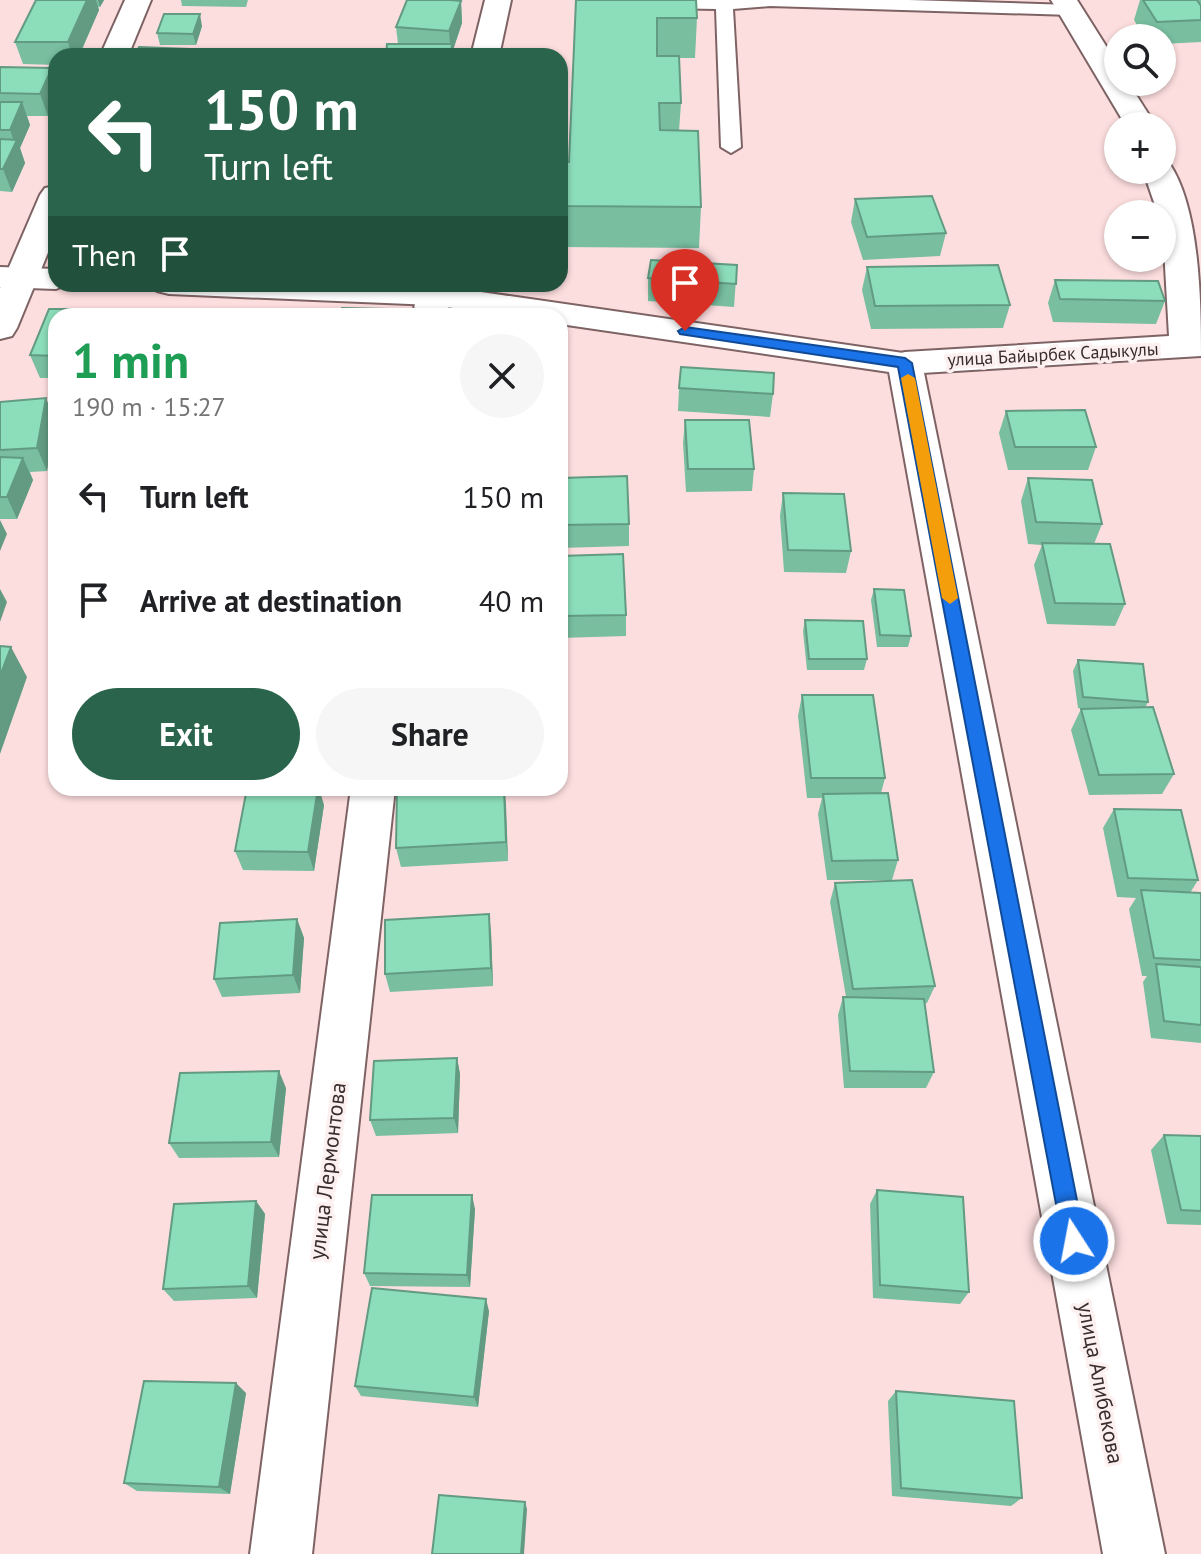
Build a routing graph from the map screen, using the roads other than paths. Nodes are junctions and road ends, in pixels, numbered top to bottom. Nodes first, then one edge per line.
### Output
1 (138, 0) edge
2 (498, 0) edge
3 (770, 0) edge
4 (644, 3) edge
5 (724, 4) junction
6 (1068, 5) edge
7 (117, 48) edge
8 (487, 48) edge
9 (1133, 112) edge
10 (731, 147) dead end
11 (1163, 184) edge
12 (48, 210) edge
13 (11, 277) edge
14 (48, 279) edge
15 (320, 292) edge
16 (433, 298) edge
17 (506, 308) edge
18 (568, 317) edge
19 (0, 328) edge
20 (1194, 346) edge
21 (905, 363) junction
22 (372, 796) edge
23 (281, 1554) edge
24 (1134, 1554) edge

1 - 7 street
2 - 8 street
3 - 5 lane
3 - 6 lane
4 - 5 lane
5 - 10 lane
6 - 9 street
11 - 20 street
12 - 13 street
13 - 14 street
13 - 19 street
15 - 16 street, улица Байырбек Садыкулы
16 - 17 street, улица Байырбек Садыкулы
18 - 21 street, улица Байырбек Садыкулы
20 - 21 street, улица Байырбек Садыкулы
21 - 24 street, улица Алибекова
22 - 23 street, улица Лермонтова

